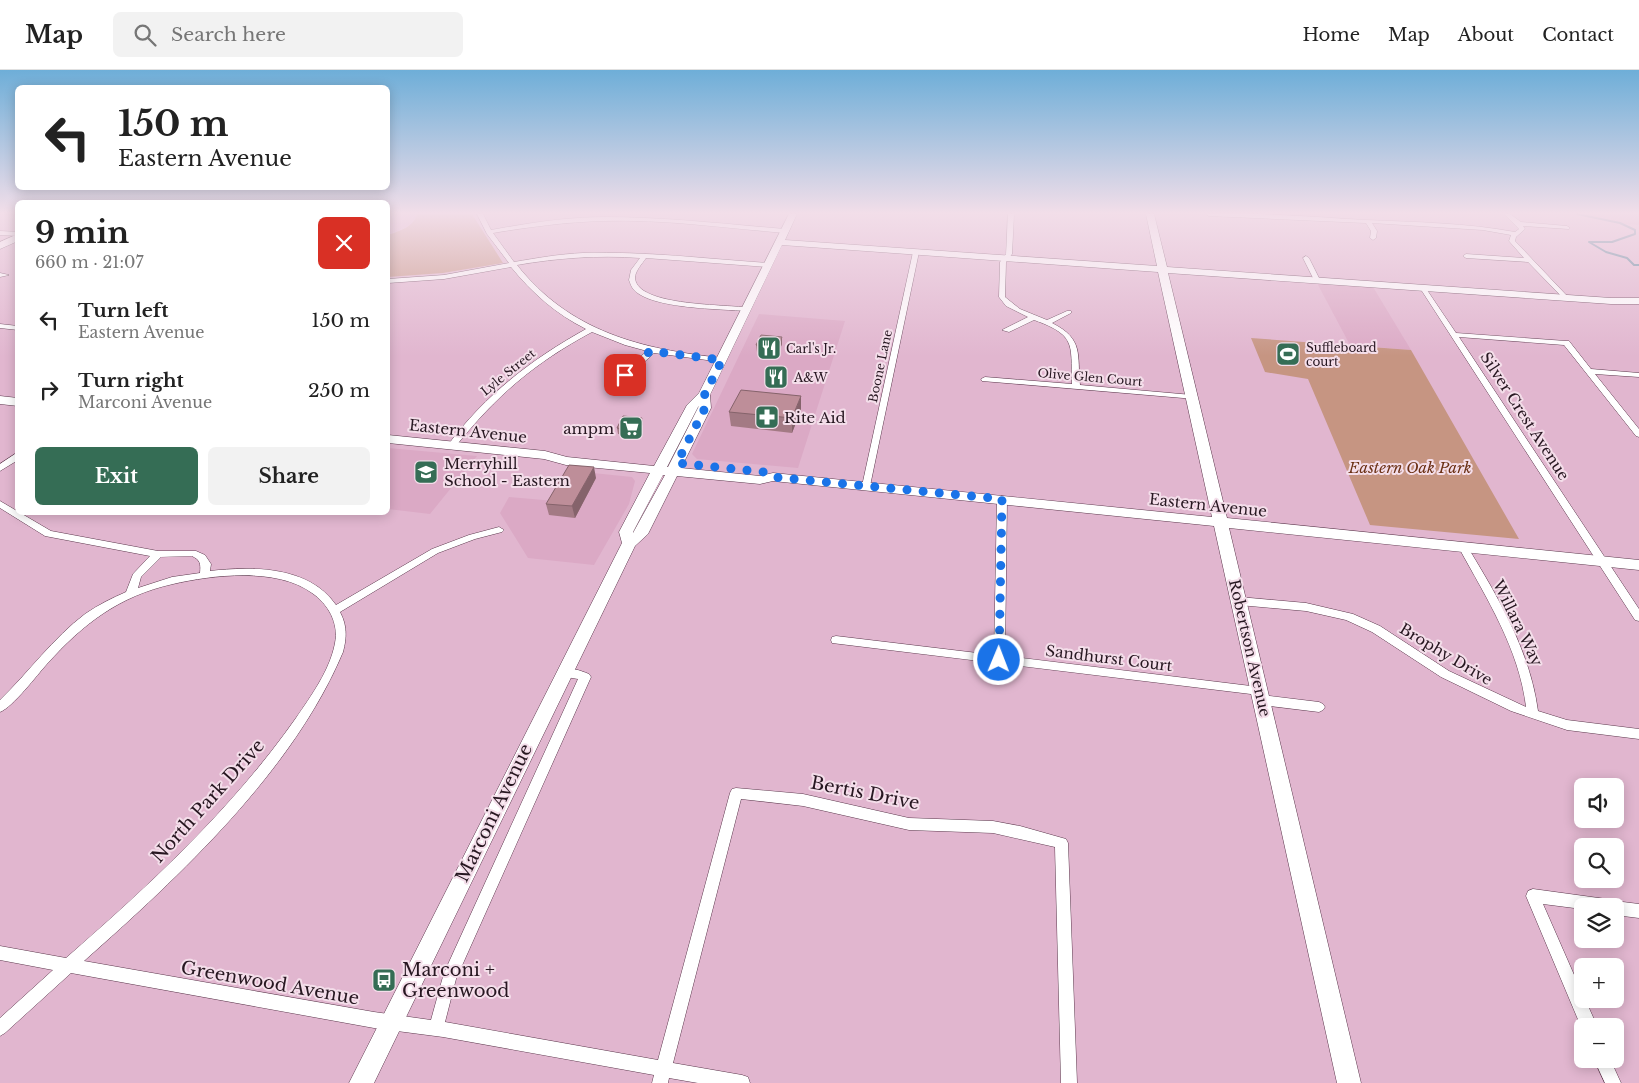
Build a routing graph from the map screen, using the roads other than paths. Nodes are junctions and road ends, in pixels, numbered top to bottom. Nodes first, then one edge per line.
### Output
1 (510, 261) edge
2 (531, 261) edge
3 (641, 261) edge
4 (709, 261) edge
5 (770, 261) edge
6 (914, 261) edge
7 (1004, 261) edge
8 (1053, 261) edge
9 (1161, 261) edge
10 (1307, 261) edge
11 (1530, 261) edge
12 (512, 265) junction
13 (768, 266) junction
14 (1163, 269) junction
15 (1316, 280) junction
16 (390, 281) edge
17 (1423, 288) junction
18 (1566, 298) junction
19 (1639, 301) edge
20 (747, 309) junction
21 (1069, 312) dead end
22 (1034, 317) junction
23 (1046, 323) junction
24 (0, 326) edge
25 (15, 328) edge
26 (590, 330) junction
27 (1006, 330) dead end
28 (1456, 335) junction
29 (650, 351) junction
30 (722, 360) junction
31 (1589, 371) junction
32 (625, 375) dead end
33 (1639, 375) edge
34 (985, 379) dead end
35 (1076, 387) junction
36 (1192, 397) junction
37 (0, 400) edge
38 (15, 402) edge
39 (1639, 434) edge
40 (390, 439) edge
41 (452, 445) junction
42 (15, 458) edge
43 (668, 466) junction
44 (0, 468) edge
45 (866, 486) junction
46 (1002, 499) junction
47 (0, 504) edge
48 (15, 513) edge
49 (18, 515) edge
50 (1221, 523) junction
51 (499, 530) dead end
52 (1464, 548) junction
53 (158, 554) junction
54 (1601, 561) junction
55 (1639, 565) edge
56 (204, 575) junction
57 (130, 595) junction
58 (1239, 601) junction
59 (335, 610) junction
60 (1639, 617) edge
61 (836, 640) dead end
62 (999, 660) junction
63 (564, 673) junction
64 (1260, 695) junction
65 (0, 707) edge
66 (1319, 707) dead end
67 (1533, 715) junction
68 (1639, 734) edge
69 (1574, 902) edge
70 (1624, 909) edge
71 (1639, 911) edge
72 (0, 953) edge
73 (69, 966) junction
74 (1586, 1018) edge
75 (390, 1022) junction
76 (0, 1028) edge
77 (436, 1028) junction
78 (1606, 1068) edge
79 (662, 1076) edge
80 (360, 1083) edge
81 (742, 1083) edge
82 (1069, 1083) edge
83 (1349, 1083) edge
84 (1613, 1083) edge

1 - 12 street
2 - 12 street
3 - 20 street
4 - 13 street
5 - 13 main road, Marconi Avenue
6 - 45 street, Boone Lane
7 - 22 street
8 - 14 main road
9 - 14 main road, Robertson Avenue
10 - 15 street
11 - 18 street
12 - 16 street
12 - 26 street
13 - 20 main road, Marconi Avenue
14 - 15 main road
14 - 36 main road, Robertson Avenue
15 - 17 main road
17 - 18 main road
17 - 28 street, Silver Crest Avenue
18 - 19 main road
20 - 30 main road, Marconi Avenue
21 - 23 street
22 - 23 street
22 - 27 street
23 - 35 street
24 - 25 street
26 - 29 street
26 - 41 street, Lyle Street
28 - 31 street
28 - 54 street, Silver Crest Avenue
29 - 30 street
29 - 32 street
30 - 43 main road, Marconi Avenue
31 - 33 street
31 - 39 street
34 - 35 street, Olive Glen Court
35 - 36 street, Olive Glen Court
36 - 50 main road, Robertson Avenue
37 - 38 main road
40 - 41 main road, Eastern Avenue
41 - 43 main road, Eastern Avenue
42 - 44 street
43 - 45 main road, Eastern Avenue
43 - 63 main road, Marconi Avenue
45 - 46 main road, Eastern Avenue
46 - 50 main road, Eastern Avenue
46 - 62 street
47 - 48 street
49 - 53 street
50 - 52 main road, Eastern Avenue
50 - 58 main road, Robertson Avenue
51 - 59 street
52 - 54 main road, Eastern Avenue
52 - 67 street, Willara Way
53 - 56 street
53 - 57 street
54 - 55 main road, Eastern Avenue
54 - 60 street
56 - 57 street
56 - 59 street
57 - 65 street
58 - 64 main road, Robertson Avenue
58 - 67 street, Brophy Drive
59 - 73 street, North Park Drive
61 - 62 street, Sandhurst Court
62 - 64 street, Sandhurst Court
63 - 75 main road, Marconi Avenue
63 - 77 street
64 - 66 street, Sandhurst Court
64 - 83 main road, Robertson Avenue
67 - 68 street, Brophy Drive
69 - 74 street
70 - 71 street
72 - 73 street, Greenwood Avenue
73 - 75 street, Greenwood Avenue
73 - 76 street, North Park Drive
75 - 77 street, Greenwood Avenue
75 - 80 main road, Marconi Avenue
77 - 79 street, Greenwood Avenue
78 - 84 street
79 - 81 street, Greenwood Avenue
79 - 82 street, Bertis Drive

